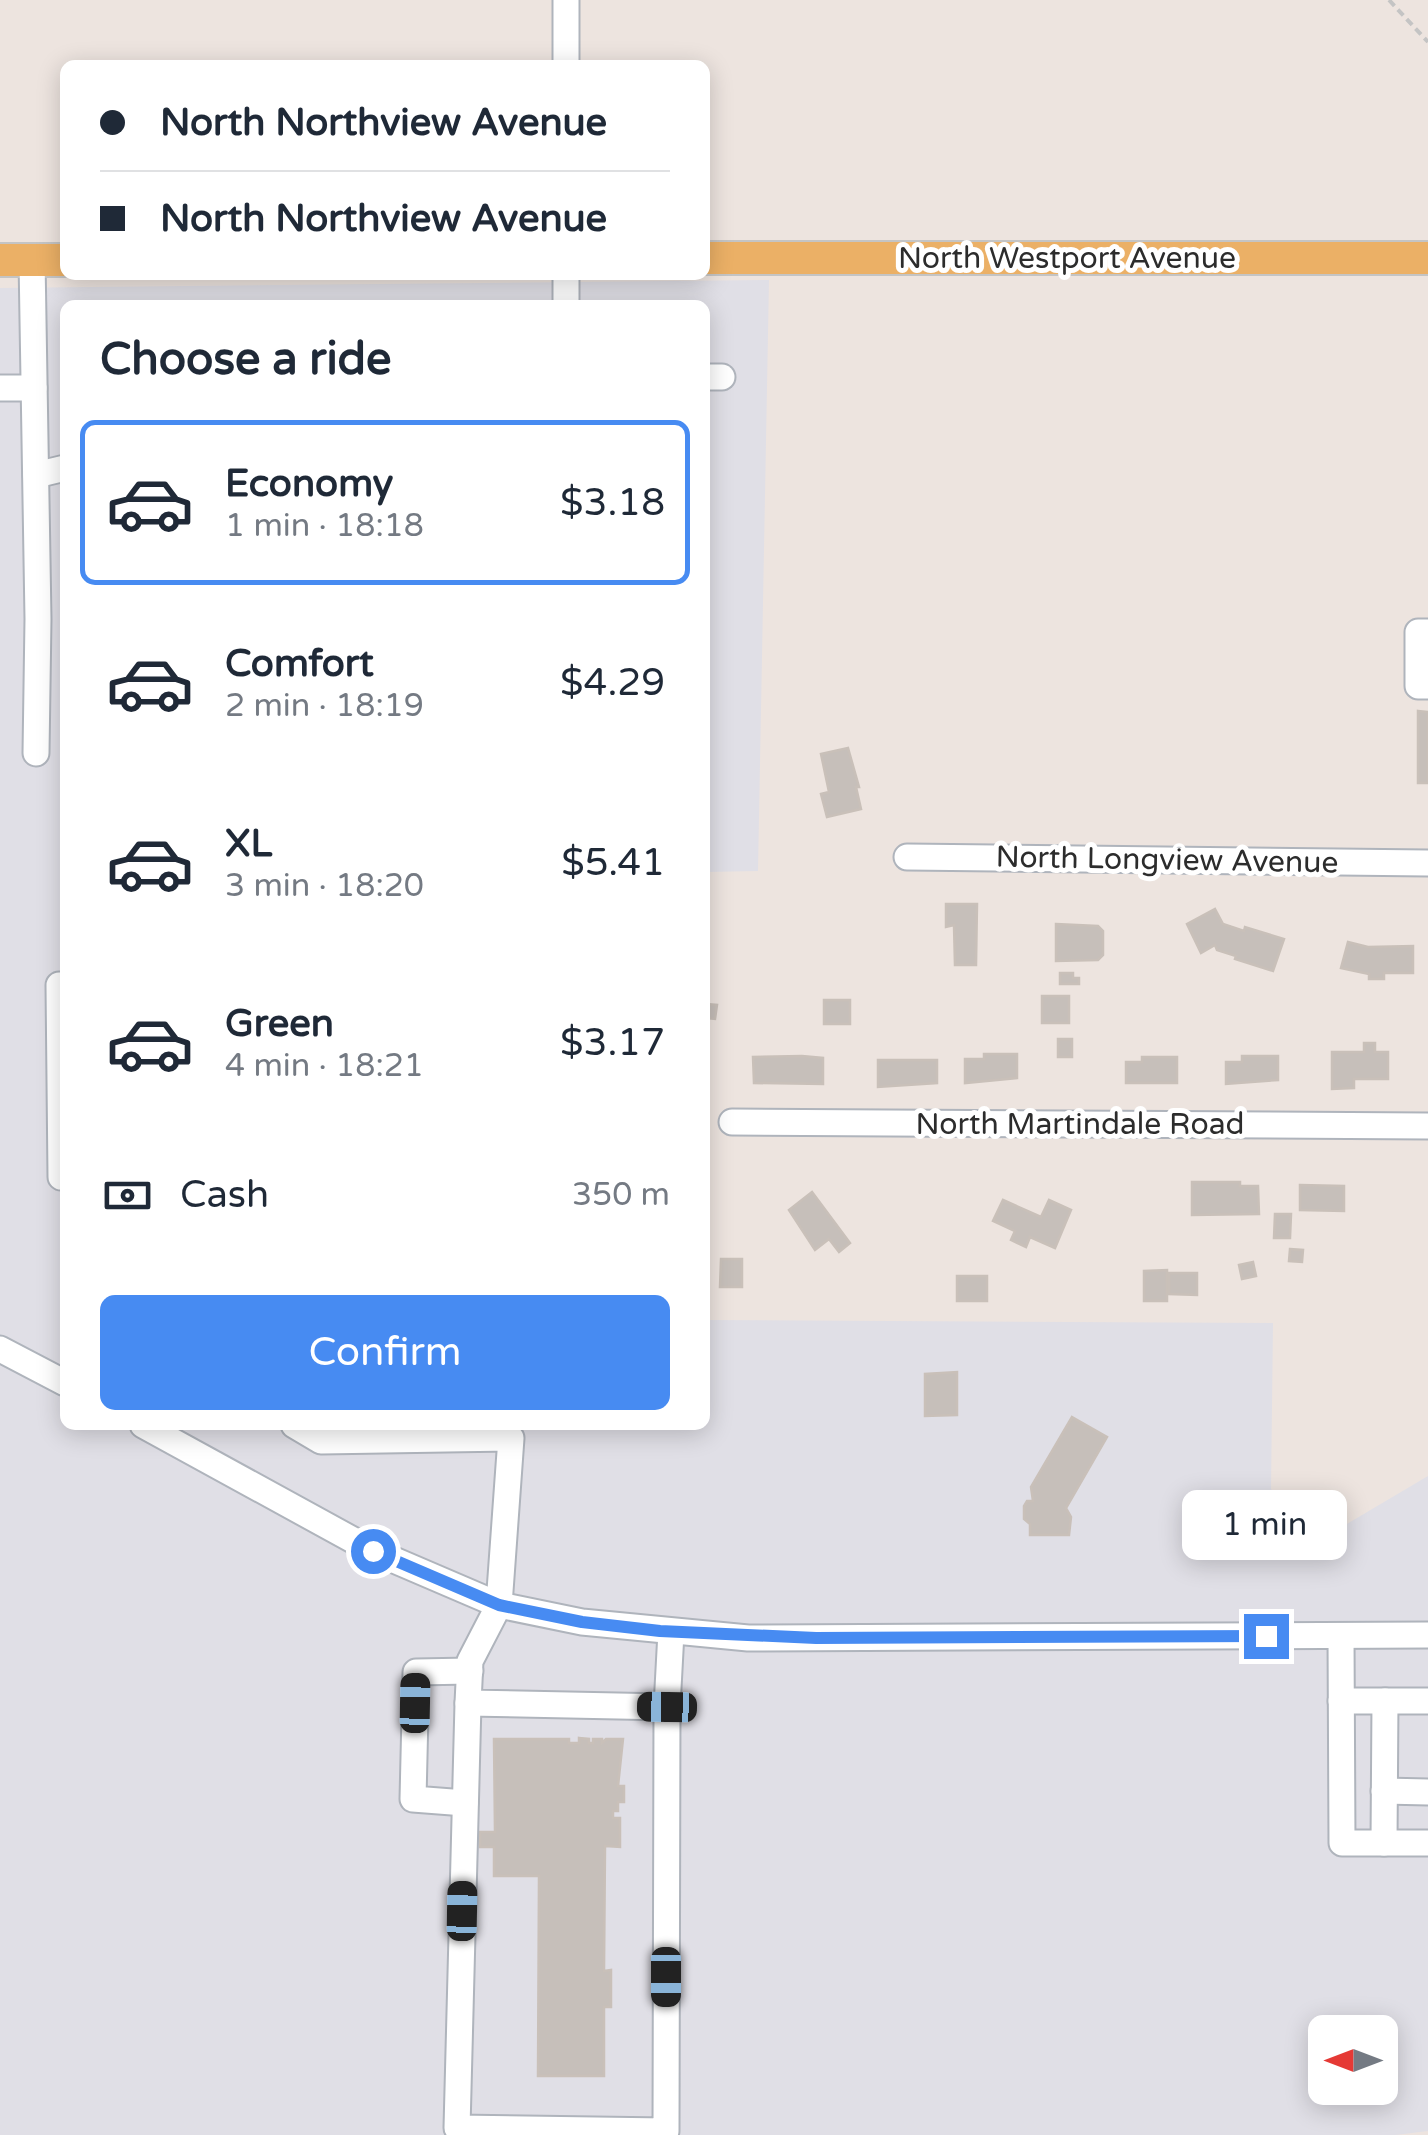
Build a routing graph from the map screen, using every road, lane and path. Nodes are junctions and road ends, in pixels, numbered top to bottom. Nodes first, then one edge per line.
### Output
1 (566, 0) edge
2 (1390, 0) edge
3 (1428, 42) edge
4 (566, 60) edge
5 (710, 258) edge
6 (1428, 258) edge
7 (16, 260) edge
8 (60, 260) edge
9 (0, 388) edge
10 (34, 388) junction
11 (60, 469) edge
12 (36, 475) junction
13 (38, 620) junction
14 (60, 620) edge
15 (1428, 632) edge
16 (1428, 686) edge
17 (36, 754) dead end
18 (907, 857) dead end
19 (1428, 862) edge
20 (60, 984) edge
21 (60, 1080) edge
22 (732, 1122) dead end
23 (1428, 1126) edge
24 (0, 1350) edge
25 (60, 1380) edge
26 (152, 1430) edge
27 (443, 1432) edge
28 (511, 1432) edge
29 (321, 1433) edge
30 (499, 1605) junction
31 (671, 1632) junction
32 (1428, 1635) edge
33 (1341, 1636) junction
34 (470, 1670) junction
35 (1342, 1701) junction
36 (1384, 1701) junction
37 (1428, 1701) edge
38 (468, 1703) junction
39 (667, 1707) junction
40 (1384, 1791) junction
41 (1428, 1792) edge
42 (465, 1803) junction
43 (1384, 1843) junction
44 (1428, 1843) edge

1 - 4 street
2 - 3 path
5 - 6 main road, North Westport Avenue
7 - 8 main road
7 - 10 street
9 - 10 street
10 - 12 street
11 - 12 street
12 - 13 street
13 - 14 street
13 - 17 street
15 - 16 street
18 - 19 street, North Longview Avenue
20 - 21 street
22 - 23 street, North Martindale Road
24 - 25 street
26 - 30 street
27 - 28 street
27 - 29 street
28 - 30 street
30 - 31 street
30 - 34 street
31 - 33 street
31 - 39 street
32 - 33 street
33 - 35 street
34 - 38 street
34 - 42 street
35 - 36 street
35 - 43 street
36 - 37 street
36 - 40 street
38 - 39 street
38 - 42 street
39 - 42 street
40 - 41 street
40 - 43 street
43 - 44 street

